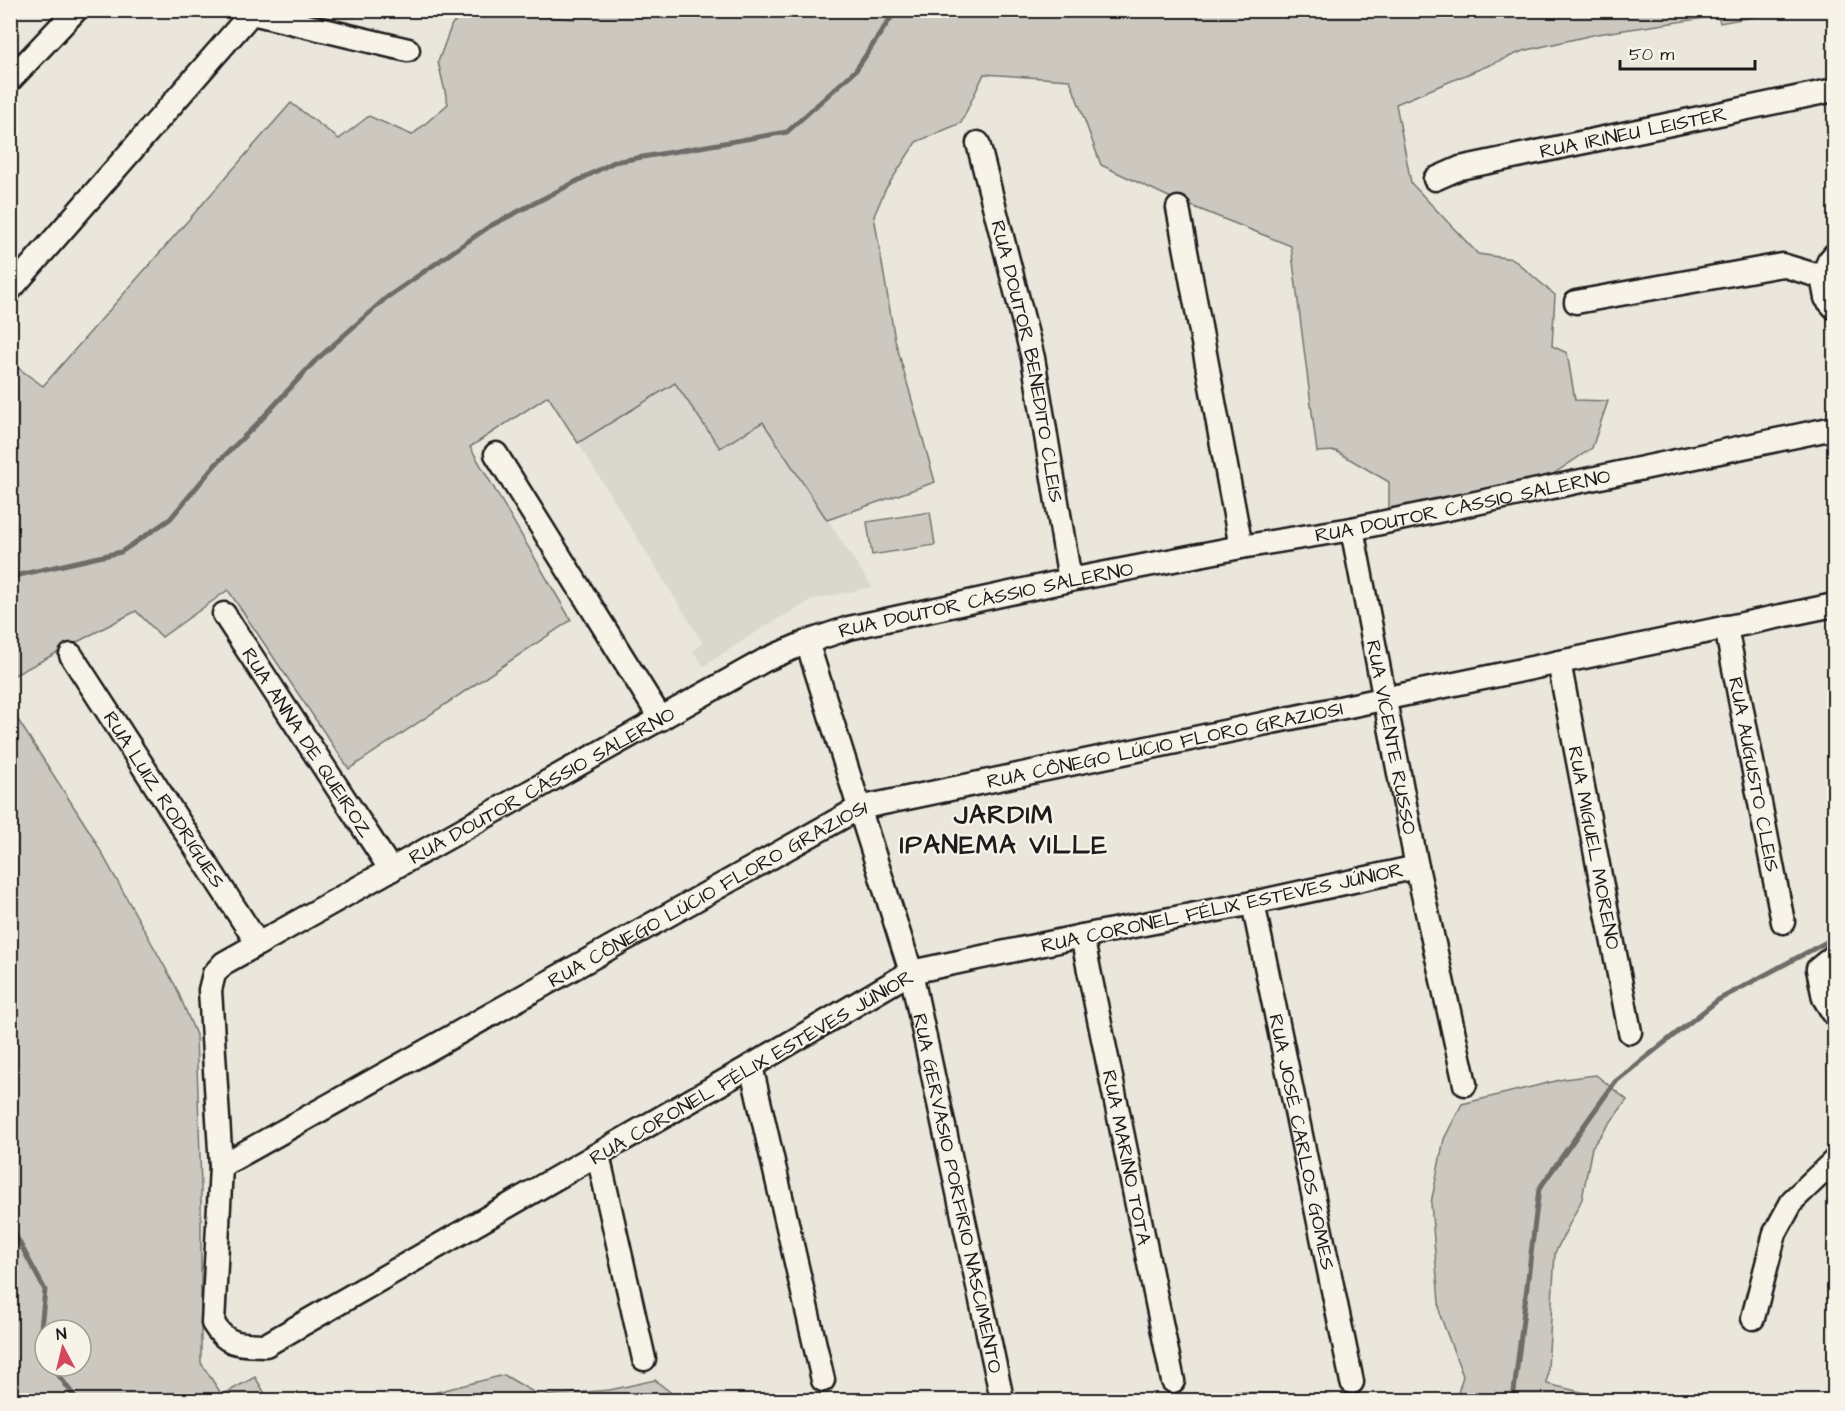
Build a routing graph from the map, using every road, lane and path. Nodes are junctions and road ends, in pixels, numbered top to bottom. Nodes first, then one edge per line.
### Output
1 (75, 10) edge
2 (253, 12) edge
3 (408, 50) dead end
4 (10, 80) edge
5 (1834, 90) edge
6 (978, 143) dead end
7 (1435, 179) dead end
8 (1178, 208) dead end
9 (1834, 255) edge
10 (1822, 278) junction
11 (13, 284) edge
12 (1576, 302) dead end
13 (1834, 307) edge
14 (1834, 428) edge
15 (496, 454) dead end
16 (1352, 529) junction
17 (1241, 548) junction
18 (1070, 580) junction
19 (1834, 605) edge
20 (224, 614) dead end
21 (1726, 627) junction
22 (807, 642) junction
23 (71, 655) dead end
24 (1558, 662) junction
25 (1385, 699) junction
26 (661, 719) junction
27 (859, 808) junction
28 (1417, 867) junction
29 (391, 870) junction
30 (1253, 903) junction
31 (1784, 922) dead end
32 (1082, 936) junction
33 (258, 944) junction
34 (1834, 956) edge
35 (911, 972) junction
36 (1834, 1014) edge
37 (1630, 1032) dead end
38 (751, 1066) junction
39 (1466, 1084) dead end
40 (598, 1155) junction
41 (1834, 1161) edge
42 (221, 1166) junction
43 (1753, 1318) dead end
44 (644, 1359) dead end
45 (823, 1380) dead end
46 (1173, 1381) dead end
47 (1352, 1382) dead end
48 (1002, 1400) edge

1 - 4 street
2 - 3 street
2 - 11 street
5 - 7 street, RUA IRINEU LEISTER
6 - 18 street, RUA DOUTOR BENEDITO CLEIS
8 - 17 street
9 - 10 street
10 - 12 street
10 - 13 street
14 - 16 street, RUA DOUTOR CÁSSIO SALERNO
15 - 26 street
16 - 17 street, RUA DOUTOR CÁSSIO SALERNO
16 - 25 street, RUA VICENTE RUSSO
17 - 18 street, RUA DOUTOR CÁSSIO SALERNO
18 - 22 street, RUA DOUTOR CÁSSIO SALERNO
19 - 21 street, RUA CÔNEGO LÚCIO FLORO GRAZIOSI
20 - 29 street, RUA ANNA DE QUEIROZ
21 - 24 street, RUA CÔNEGO LÚCIO FLORO GRAZIOSI
21 - 31 street, RUA AUGUSTO CLEIS
22 - 26 street, RUA DOUTOR CÁSSIO SALERNO
22 - 27 street, RUA GERVASIO PORFIRIO NASCIMENTO
23 - 33 street, RUA LUIZ RODRIGUES
24 - 25 street, RUA CÔNEGO LÚCIO FLORO GRAZIOSI
24 - 37 street, RUA MIGUEL MORENO
25 - 27 street, RUA CÔNEGO LÚCIO FLORO GRAZIOSI
25 - 28 street, RUA VICENTE RUSSO
26 - 29 street, RUA DOUTOR CÁSSIO SALERNO
27 - 35 street, RUA GERVASIO PORFIRIO NASCIMENTO
27 - 42 street, RUA CÔNEGO LÚCIO FLORO GRAZIOSI
28 - 30 street, RUA CORONEL FÉLIX ESTEVES JÚNIOR
28 - 39 street, RUA VICENTE RUSSO
29 - 33 street, RUA DOUTOR CÁSSIO SALERNO
30 - 32 street, RUA CORONEL FÉLIX ESTEVES JÚNIOR
30 - 47 street, RUA JOSÉ CARLOS GOMES
32 - 35 street, RUA CORONEL FÉLIX ESTEVES JÚNIOR
32 - 46 street, RUA MARINO TOTA
33 - 42 street, RUA DOUTOR CÁSSIO SALERNO
34 - 36 street
35 - 38 street, RUA CORONEL FÉLIX ESTEVES JÚNIOR
35 - 48 street, RUA GERVASIO PORFIRIO NASCIMENTO
38 - 40 street, RUA CORONEL FÉLIX ESTEVES JÚNIOR
38 - 45 street
40 - 42 street, RUA CORONEL FÉLIX ESTEVES JÚNIOR
40 - 44 street
41 - 43 street

